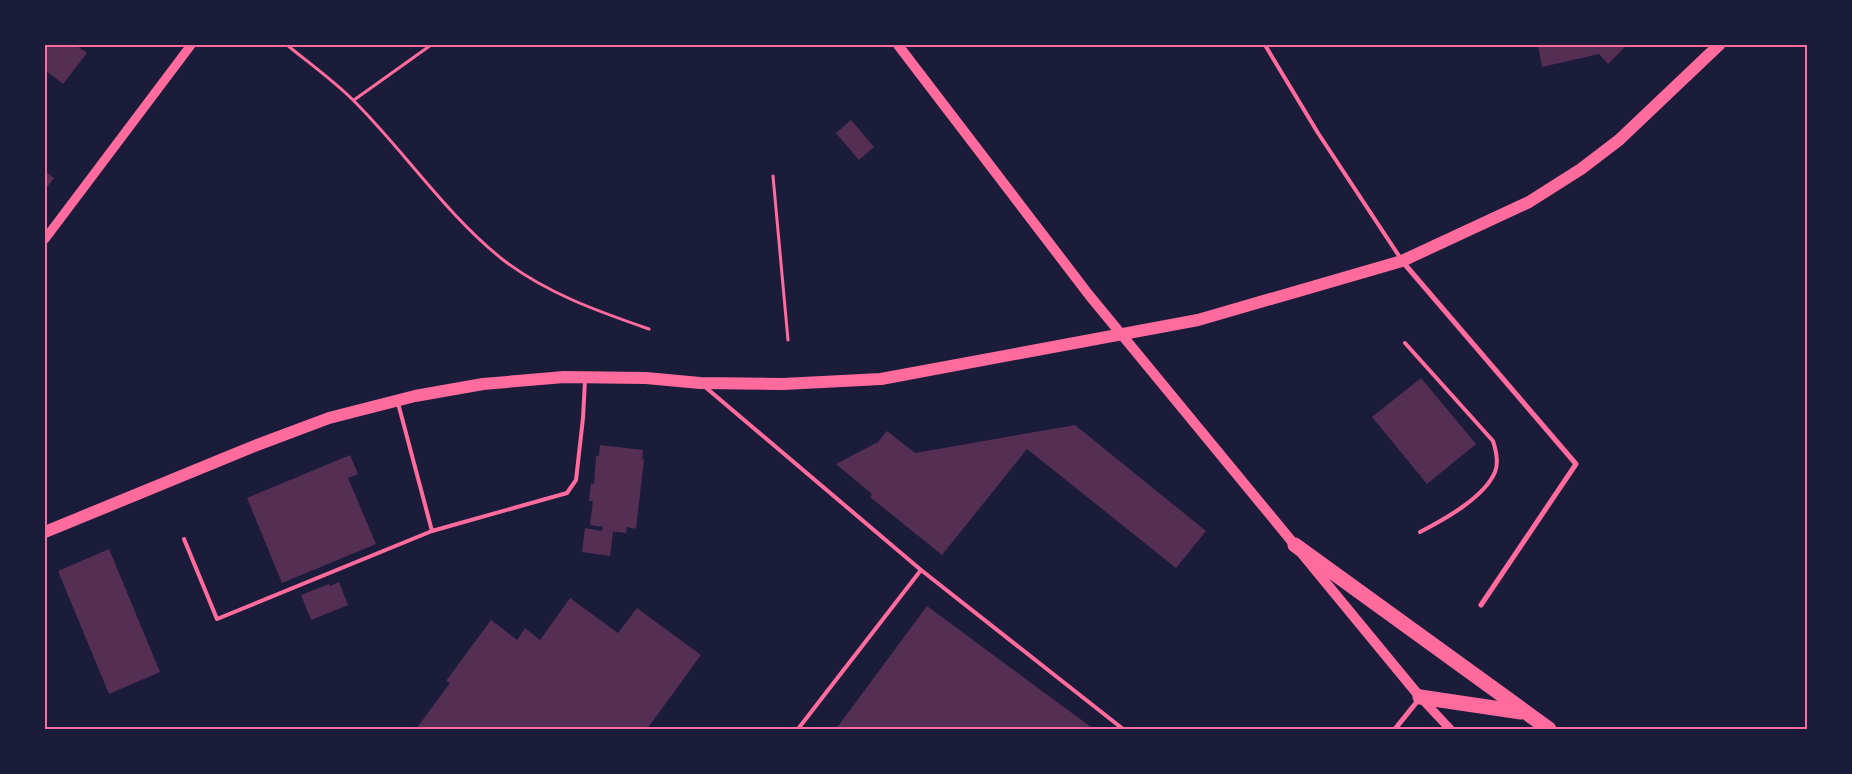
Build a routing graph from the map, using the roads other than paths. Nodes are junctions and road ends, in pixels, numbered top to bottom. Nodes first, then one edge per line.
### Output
1 (191, 45) edge
2 (898, 45) edge
3 (1265, 45) edge
4 (1719, 45) edge
5 (45, 239) edge
6 (1402, 261) junction
7 (1124, 335) junction
8 (1405, 343) dead end
9 (585, 378) junction
10 (700, 383) junction
11 (397, 401) junction
12 (432, 531) junction
13 (45, 532) edge
14 (1420, 532) dead end
15 (184, 539) dead end
16 (1295, 545) junction
17 (921, 570) junction
18 (1481, 605) dead end
19 (1420, 697) junction
20 (1525, 712) junction
21 (798, 729) edge
22 (1123, 729) edge
23 (1395, 729) edge
24 (1450, 729) edge
25 (1549, 729) edge

1 - 5 street
2 - 7 main road
3 - 6 lane
4 - 6 main road
6 - 7 main road
6 - 18 street
7 - 10 main road
7 - 16 main road
8 - 14 lane
9 - 10 main road
9 - 11 main road
9 - 12 lane
10 - 17 lane
11 - 12 lane
11 - 13 main road
12 - 15 lane
16 - 19 main road
16 - 20 highway
17 - 21 lane
17 - 22 lane
19 - 20 highway
19 - 23 street
19 - 24 street
20 - 25 highway

